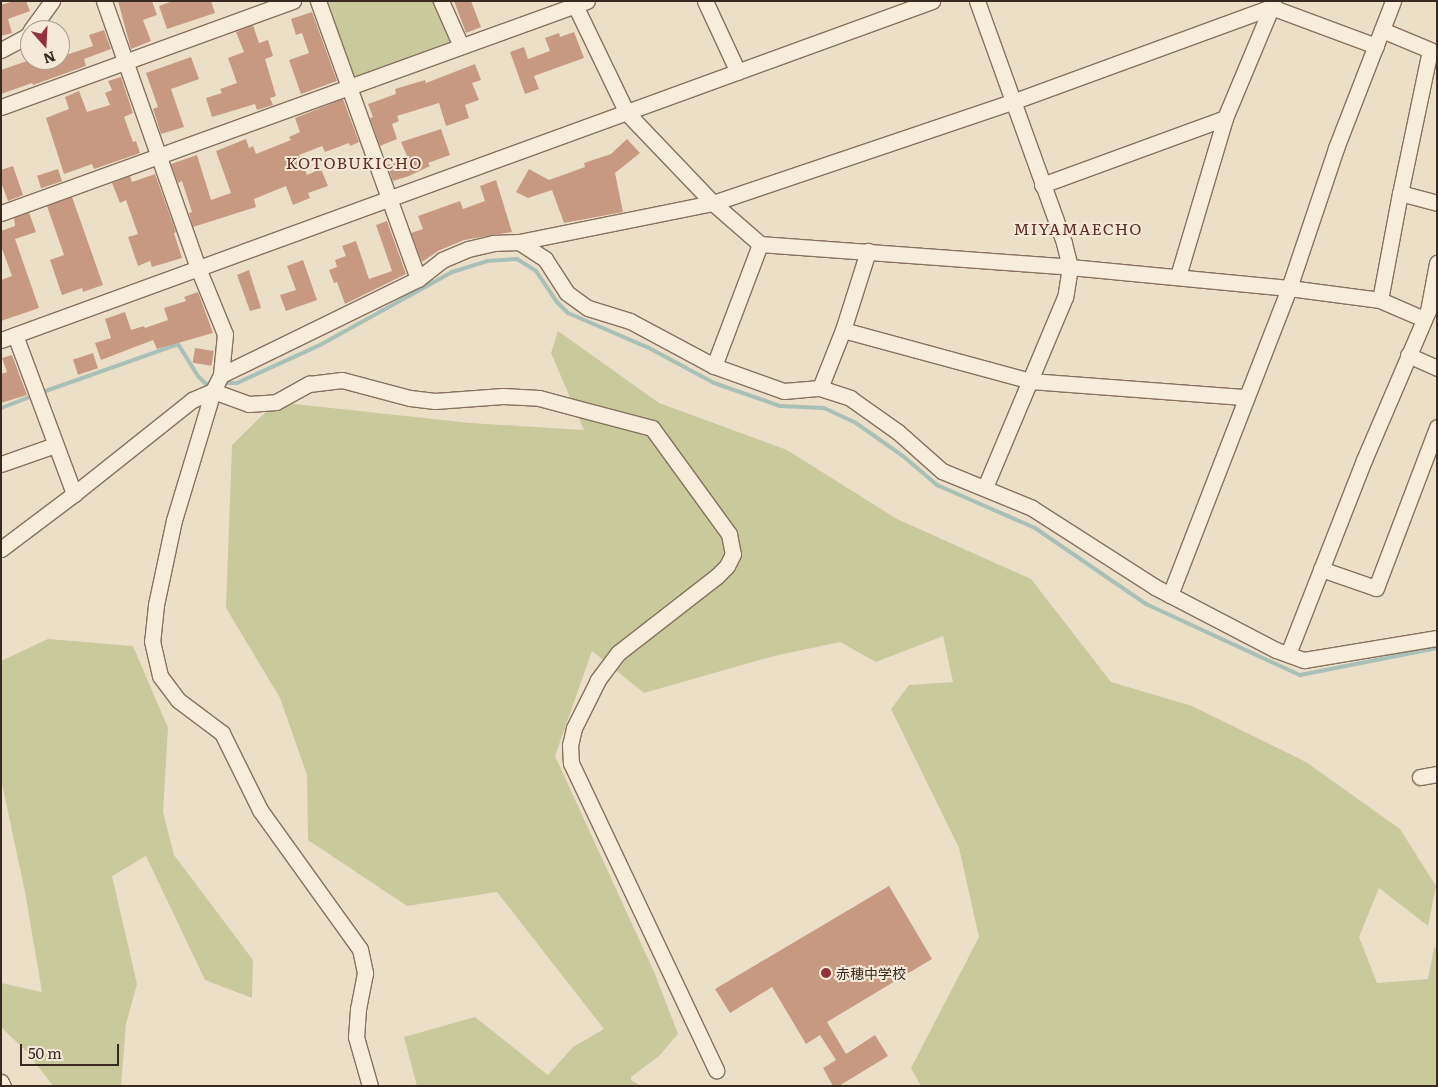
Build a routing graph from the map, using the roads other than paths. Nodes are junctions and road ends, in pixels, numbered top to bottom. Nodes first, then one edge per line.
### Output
1 (52, 1) edge
2 (104, 1) edge
3 (293, 1) edge
4 (318, 1) edge
5 (441, 1) edge
6 (705, 1) edge
7 (932, 1) edge
8 (977, 1) edge
9 (1393, 1) edge
10 (578, 3) edge
11 (1272, 4) edge
12 (39, 20) edge
13 (1382, 30) junction
14 (20, 38) edge
15 (461, 46) junction
16 (1376, 46) junction
17 (1, 50) edge
18 (125, 62) junction
19 (738, 72) junction
20 (349, 87) junction
21 (1012, 102) junction
22 (1, 107) edge
23 (627, 113) junction
24 (1225, 118) junction
25 (158, 156) junction
26 (1042, 185) junction
27 (1400, 193) junction
28 (390, 199) junction
29 (714, 203) junction
30 (1437, 204) edge
31 (1, 213) edge
32 (519, 242) junction
33 (760, 244) junction
34 (868, 251) junction
35 (1437, 263) edge
36 (1070, 266) junction
37 (198, 268) junction
38 (1178, 276) junction
39 (418, 279) junction
40 (1289, 288) junction
41 (1380, 300) junction
42 (1424, 319) junction
43 (843, 330) junction
44 (8, 337) edge
45 (1408, 355) junction
46 (714, 366) junction
47 (1437, 368) edge
48 (221, 375) junction
49 (1031, 381) junction
50 (820, 388) junction
51 (213, 391) junction
52 (1245, 397) junction
53 (1437, 427) edge
54 (55, 445) junction
55 (1, 464) edge
56 (985, 487) junction
57 (74, 494) junction
58 (1, 549) edge
59 (1320, 569) junction
60 (1170, 595) junction
61 (1437, 638) edge
62 (1288, 654) junction
63 (1437, 774) edge
64 (1420, 777) dead end
65 (716, 1070) dead end
66 (1, 1082) edge
67 (3, 1086) edge
68 (370, 1086) edge

1 - 12 street
2 - 18 street
3 - 18 street
4 - 20 street
5 - 15 street
6 - 19 street
7 - 19 street
8 - 21 street
9 - 13 street
10 - 15 street
10 - 23 street
11 - 16 street
11 - 21 street
11 - 24 street
13 - 16 street
13 - 27 street
14 - 17 street
15 - 20 street
16 - 40 street
18 - 22 street
18 - 25 street
19 - 23 street
20 - 25 street
20 - 28 street
21 - 26 street
21 - 29 street
23 - 28 street
23 - 29 street
24 - 26 street
24 - 38 street
25 - 31 street
25 - 37 street
26 - 36 street
27 - 30 street
27 - 41 street
28 - 37 street
28 - 39 street
29 - 32 street
29 - 33 street
32 - 39 street
32 - 46 street
33 - 34 street
33 - 46 street
34 - 36 street
34 - 43 street
35 - 42 street
36 - 38 street
36 - 49 street
37 - 44 street
37 - 48 street
38 - 40 street
39 - 48 street
40 - 41 street
40 - 52 street
41 - 42 street
42 - 45 street
43 - 49 street
43 - 50 street
44 - 54 street
45 - 47 street
45 - 59 street
46 - 50 street
48 - 51 street
49 - 52 street
49 - 56 street
50 - 56 street
51 - 57 street
51 - 65 street
51 - 68 street
52 - 60 street
53 - 59 street
54 - 55 street
54 - 57 street
56 - 60 street
57 - 58 street
59 - 62 street
60 - 62 street
61 - 62 street
63 - 64 street
66 - 67 street

